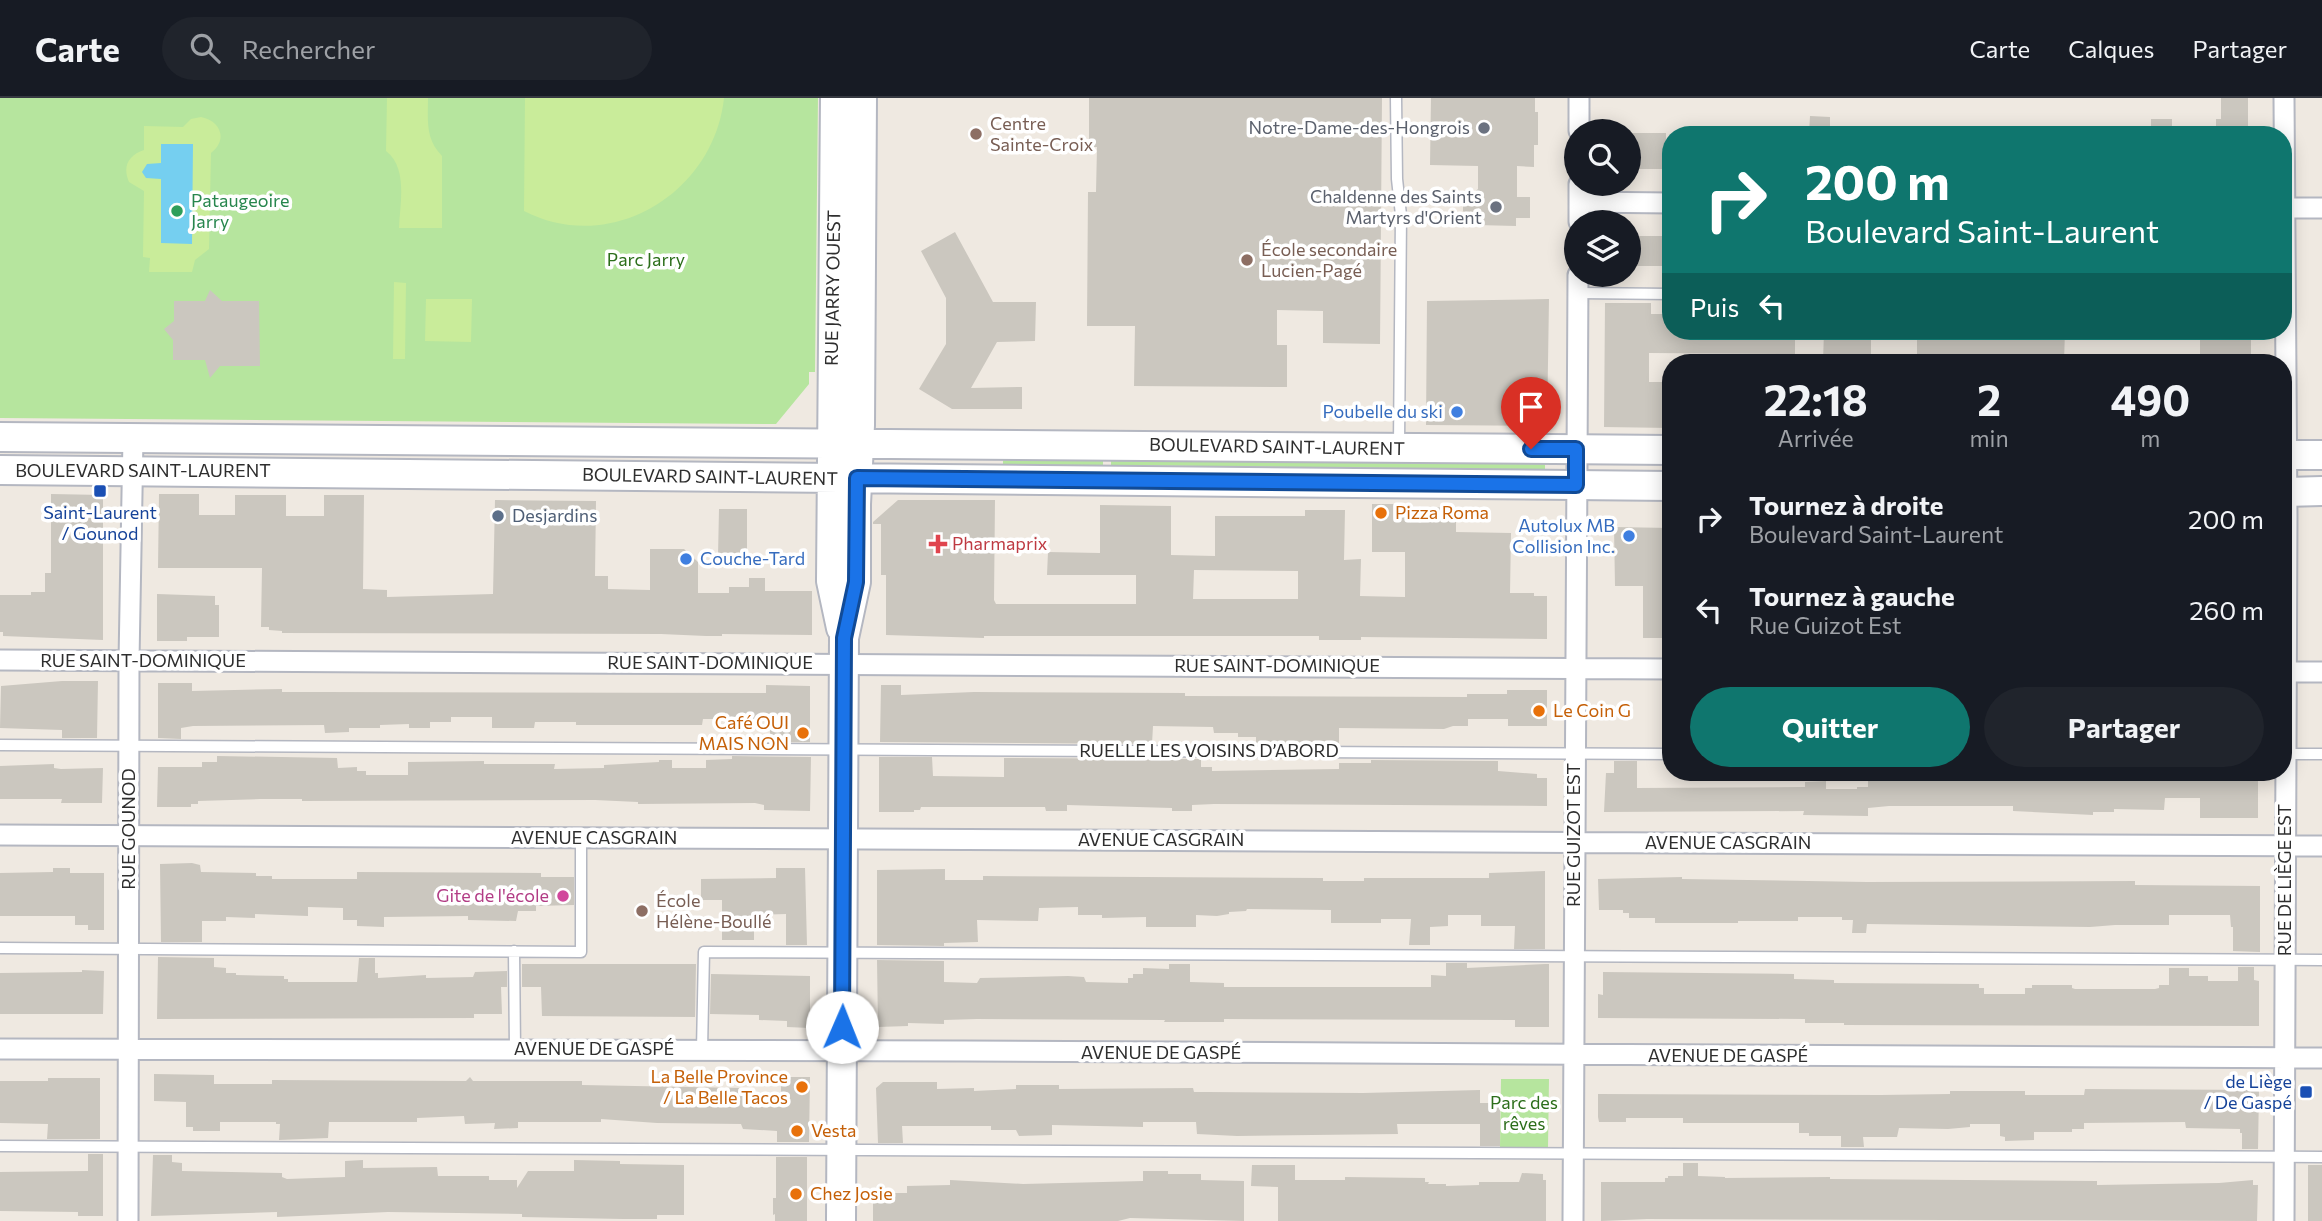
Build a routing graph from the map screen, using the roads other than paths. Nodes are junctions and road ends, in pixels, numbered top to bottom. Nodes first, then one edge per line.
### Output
1 (835, 98) edge
2 (862, 98) edge
3 (1396, 98) edge
4 (1580, 98) edge
5 (2284, 98) edge
6 (1579, 119) edge
7 (2284, 126) edge
8 (1607, 196) edge
9 (1662, 202) edge
10 (2292, 208) edge
11 (2322, 208) edge
12 (1578, 287) edge
13 (1606, 287) edge
14 (1662, 293) edge
15 (0, 437) edge
16 (133, 438) junction
17 (846, 443) junction
18 (1399, 448) junction
19 (1576, 449) junction
20 (1662, 450) edge
21 (2292, 454) edge
22 (2322, 455) edge
23 (331, 456) junction
24 (0, 470) edge
25 (133, 471) junction
26 (844, 479) junction
27 (1576, 485) junction
28 (1662, 486) edge
29 (2322, 491) edge
30 (2292, 492) edge
31 (843, 651) junction
32 (0, 660) edge
33 (129, 661) junction
34 (1575, 668) junction
35 (1662, 669) edge
36 (2292, 671) edge
37 (2322, 672) edge
38 (0, 745) edge
39 (129, 745) junction
40 (843, 748) junction
41 (1574, 754) junction
42 (1662, 754) edge
43 (2292, 754) edge
44 (2322, 754) edge
45 (2285, 781) edge
46 (0, 835) edge
47 (129, 835) junction
48 (581, 838) junction
49 (843, 838) junction
50 (1574, 842) junction
51 (2285, 846) junction
52 (2322, 846) edge
53 (0, 948) edge
54 (129, 949) junction
55 (514, 951) junction
56 (843, 953) junction
57 (1573, 958) junction
58 (2284, 960) junction
59 (2322, 960) edge
60 (0, 1049) edge
61 (515, 1049) junction
62 (129, 1050) junction
63 (702, 1050) junction
64 (841, 1050) junction
65 (1574, 1055) junction
66 (2284, 1058) junction
67 (2322, 1058) edge
68 (0, 1146) edge
69 (128, 1147) junction
70 (841, 1151) junction
71 (1573, 1154) junction
72 (2284, 1157) junction
73 (2322, 1157) edge
74 (128, 1221) edge
75 (841, 1221) edge
76 (1573, 1221) edge
77 (2284, 1221) edge

1 - 17 main road, RUE JARRY OUEST
2 - 17 main road, RUE JARRY OUEST
3 - 18 lane
4 - 6 street
5 - 7 street, RUE DE LIÈGE EST
8 - 9 street
10 - 11 street
12 - 19 street, RUE GUIZOT EST
13 - 14 lane
15 - 16 main road, BOULEVARD SAINT-LAURENT
16 - 23 main road, BOULEVARD SAINT-LAURENT
16 - 25 street, RUE GOUNOD
17 - 18 main road, BOULEVARD SAINT-LAURENT
17 - 23 main road, BOULEVARD SAINT-LAURENT
17 - 26 main road, RUE JARRY OUEST
18 - 19 main road, BOULEVARD SAINT-LAURENT
19 - 20 main road, BOULEVARD SAINT-LAURENT
19 - 27 street, RUE GUIZOT EST
21 - 22 main road
23 - 25 main road, BOULEVARD SAINT-LAURENT
23 - 26 main road, BOULEVARD SAINT-LAURENT
24 - 25 main road, BOULEVARD SAINT-LAURENT
25 - 33 street, RUE GOUNOD
26 - 27 main road, BOULEVARD SAINT-LAURENT
26 - 31 main road, RUE JARRY OUEST
27 - 28 main road, BOULEVARD SAINT-LAURENT
27 - 34 street, RUE GUIZOT EST
29 - 30 main road
31 - 33 street, RUE SAINT-DOMINIQUE
31 - 34 street, RUE SAINT-DOMINIQUE
31 - 40 main road, RUE JARRY OUEST
32 - 33 street, RUE SAINT-DOMINIQUE
33 - 39 street, RUE GOUNOD
34 - 35 street, RUE SAINT-DOMINIQUE
34 - 41 street, RUE GUIZOT EST
36 - 37 street
38 - 39 lane, RUELLE LES VOISINS D’ABORD
39 - 40 lane, RUELLE LES VOISINS D’ABORD
39 - 47 street, RUE GOUNOD
40 - 41 lane, RUELLE LES VOISINS D’ABORD
40 - 49 main road, RUE JARRY OUEST
41 - 42 lane, RUELLE LES VOISINS D’ABORD
41 - 50 street, RUE GUIZOT EST
43 - 44 lane
45 - 51 street, RUE DE LIÈGE EST
46 - 47 street, AVENUE CASGRAIN
47 - 48 street, AVENUE CASGRAIN
47 - 54 street, RUE GOUNOD
48 - 49 street, AVENUE CASGRAIN
48 - 55 lane
49 - 50 street, AVENUE CASGRAIN
49 - 56 main road, RUE JARRY OUEST
50 - 51 street, AVENUE CASGRAIN
50 - 57 street, RUE GUIZOT EST
51 - 52 street, AVENUE CASGRAIN
51 - 58 street, RUE DE LIÈGE EST
53 - 54 lane
54 - 55 lane
54 - 62 street, RUE GOUNOD
55 - 61 lane
56 - 57 lane
56 - 63 lane
56 - 64 main road, RUE JARRY OUEST
57 - 58 lane
57 - 65 street, RUE GUIZOT EST
58 - 59 lane
58 - 66 street, RUE DE LIÈGE EST
60 - 62 street, AVENUE DE GASPÉ
61 - 62 street, AVENUE DE GASPÉ
61 - 63 street, AVENUE DE GASPÉ
62 - 69 street, RUE GOUNOD
63 - 64 street, AVENUE DE GASPÉ
64 - 65 street, AVENUE DE GASPÉ
64 - 70 main road, RUE JARRY OUEST
65 - 66 street, AVENUE DE GASPÉ
65 - 71 street, RUE GUIZOT EST
66 - 67 street, AVENUE DE GASPÉ
66 - 72 street, RUE DE LIÈGE EST
68 - 69 lane
69 - 70 lane
69 - 74 street, RUE GOUNOD
70 - 71 lane
70 - 75 main road, RUE JARRY OUEST
71 - 72 lane
71 - 76 street, RUE GUIZOT EST
72 - 73 lane
72 - 77 street, RUE DE LIÈGE EST

